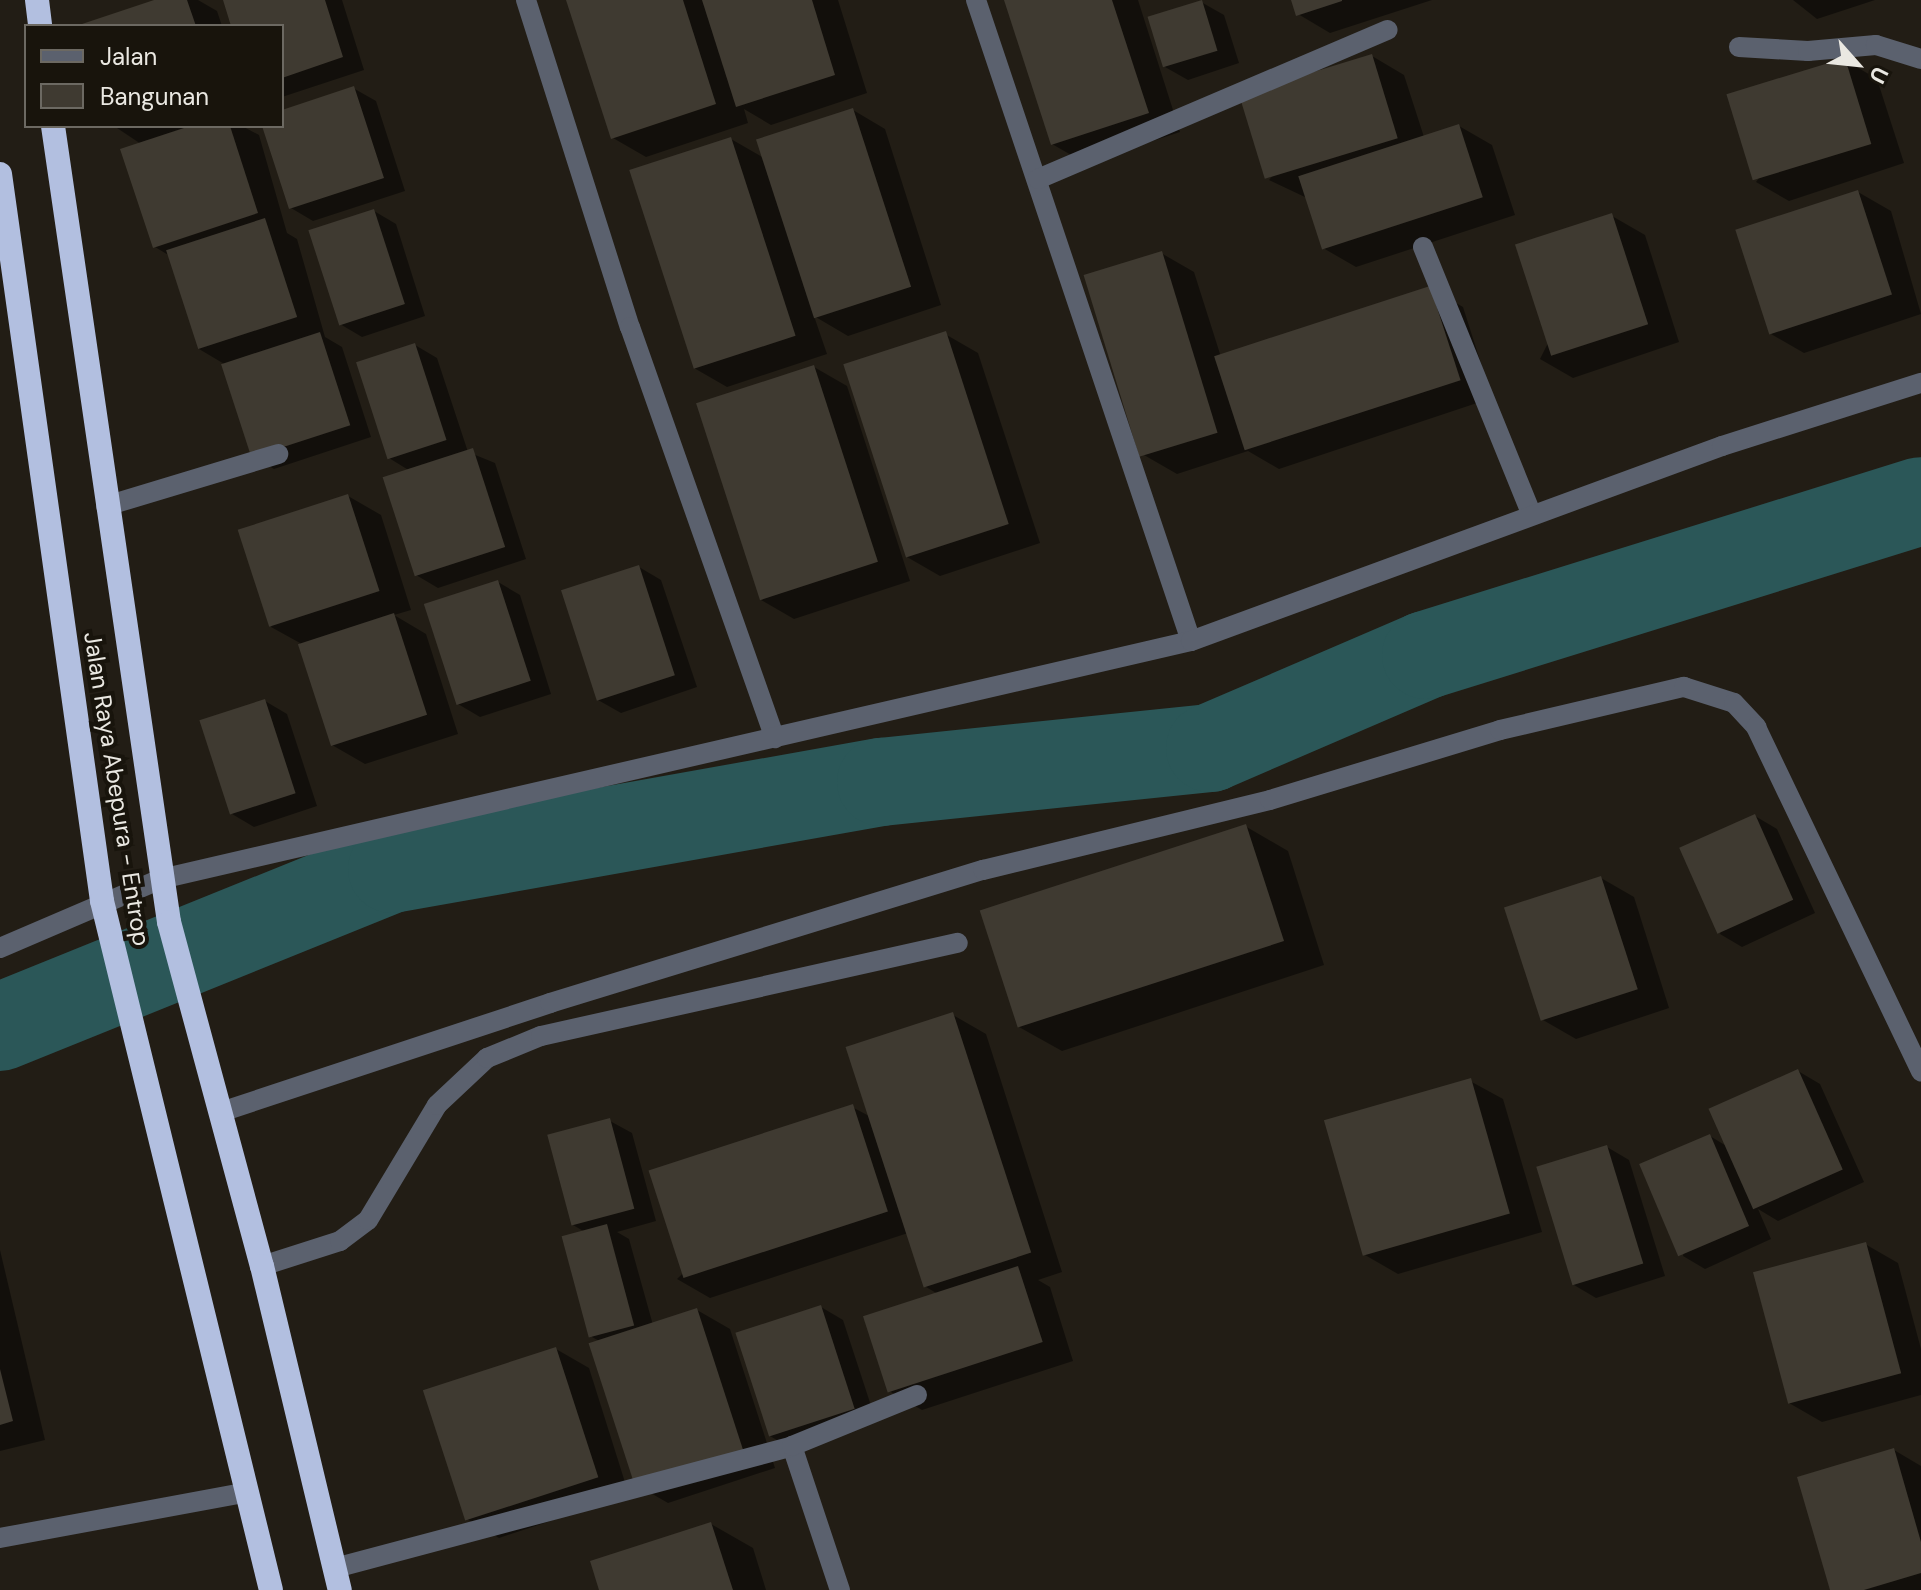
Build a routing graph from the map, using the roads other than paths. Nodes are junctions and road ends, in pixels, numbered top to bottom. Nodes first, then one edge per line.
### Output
1 (37, 0) edge
2 (526, 0) edge
3 (976, 0) edge
4 (40, 24) edge
5 (1388, 30) dead end
6 (1739, 47) dead end
7 (1921, 59) edge
8 (53, 128) edge
9 (0, 174) edge
10 (1038, 179) junction
11 (1423, 247) dead end
12 (1921, 383) edge
13 (278, 454) dead end
14 (106, 506) junction
15 (1532, 515) junction
16 (1191, 641) junction
17 (775, 738) junction
18 (161, 879) junction
19 (102, 901) junction
20 (958, 943) dead end
21 (0, 948) edge
22 (1921, 1071) edge
23 (221, 1112) junction
24 (262, 1266) junction
25 (917, 1395) dead end
26 (792, 1446) junction
27 (248, 1492) junction
28 (0, 1538) edge
29 (337, 1579) edge
30 (271, 1590) edge
31 (840, 1590) edge

1 - 4 highway
2 - 17 street
3 - 10 street
5 - 10 street
6 - 7 street
8 - 14 highway
9 - 19 highway, Jalan Raya Abepura - Entrop
10 - 16 street
11 - 15 street
12 - 15 street
13 - 14 street
14 - 18 highway
15 - 16 street
16 - 17 street
17 - 18 street
18 - 19 street
18 - 23 highway
19 - 21 street
19 - 27 highway, Jalan Raya Abepura - Entrop
20 - 24 street
22 - 23 street
23 - 24 highway
24 - 29 highway
25 - 26 street
26 - 29 street
26 - 31 street
27 - 28 street
27 - 30 highway, Jalan Raya Abepura - Entrop

